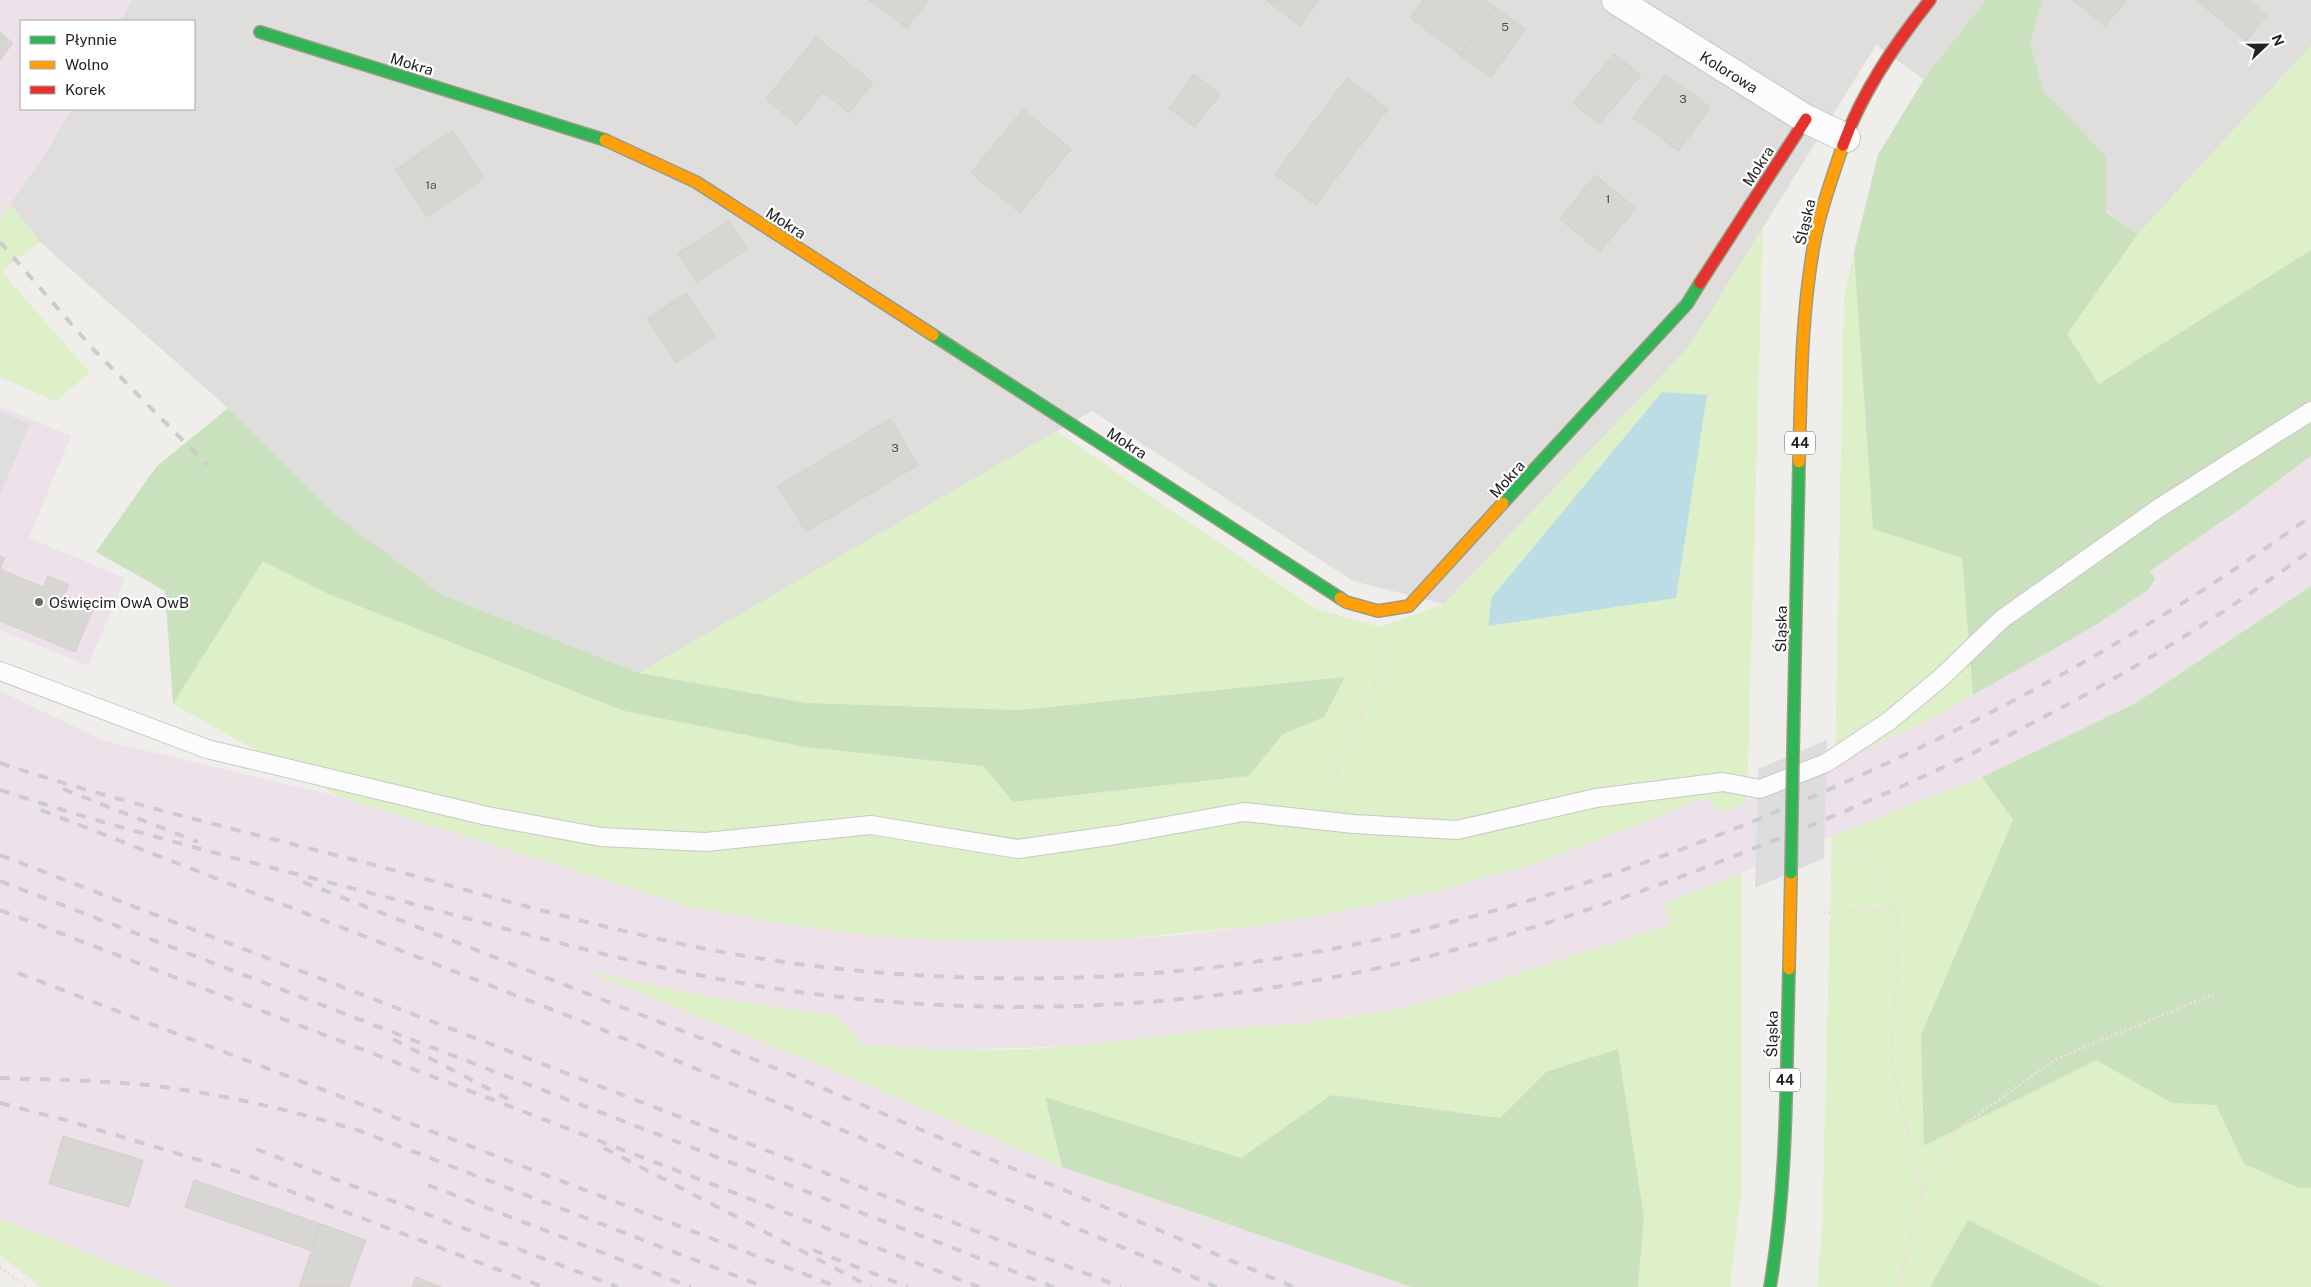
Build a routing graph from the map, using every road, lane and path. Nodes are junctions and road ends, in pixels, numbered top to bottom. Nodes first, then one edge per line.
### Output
1 (1616, 0) edge
2 (1930, 0) edge
3 (260, 32) dead end
4 (1806, 120) junction
5 (1846, 138) junction
6 (2311, 411) edge
7 (1409, 606) junction
8 (0, 671) edge
9 (1314, 792) dead end
10 (1839, 848) dead end
11 (1897, 909) junction
12 (1817, 914) dead end
13 (2214, 994) dead end
14 (1922, 1193) junction
15 (0, 1267) edge
16 (27, 1287) edge
17 (1770, 1287) edge
18 (1898, 1287) edge

1 - 4 street, Kolorowa
2 - 5 street, Śląska / 44
3 - 7 street, Mokra
4 - 5 street, Kolorowa
4 - 7 street, Mokra
5 - 17 street, Śląska / 44, bridge
6 - 8 lane
7 - 9 path
10 - 11 path
11 - 12 path
11 - 14 path
13 - 14 path
14 - 18 path
15 - 16 path

